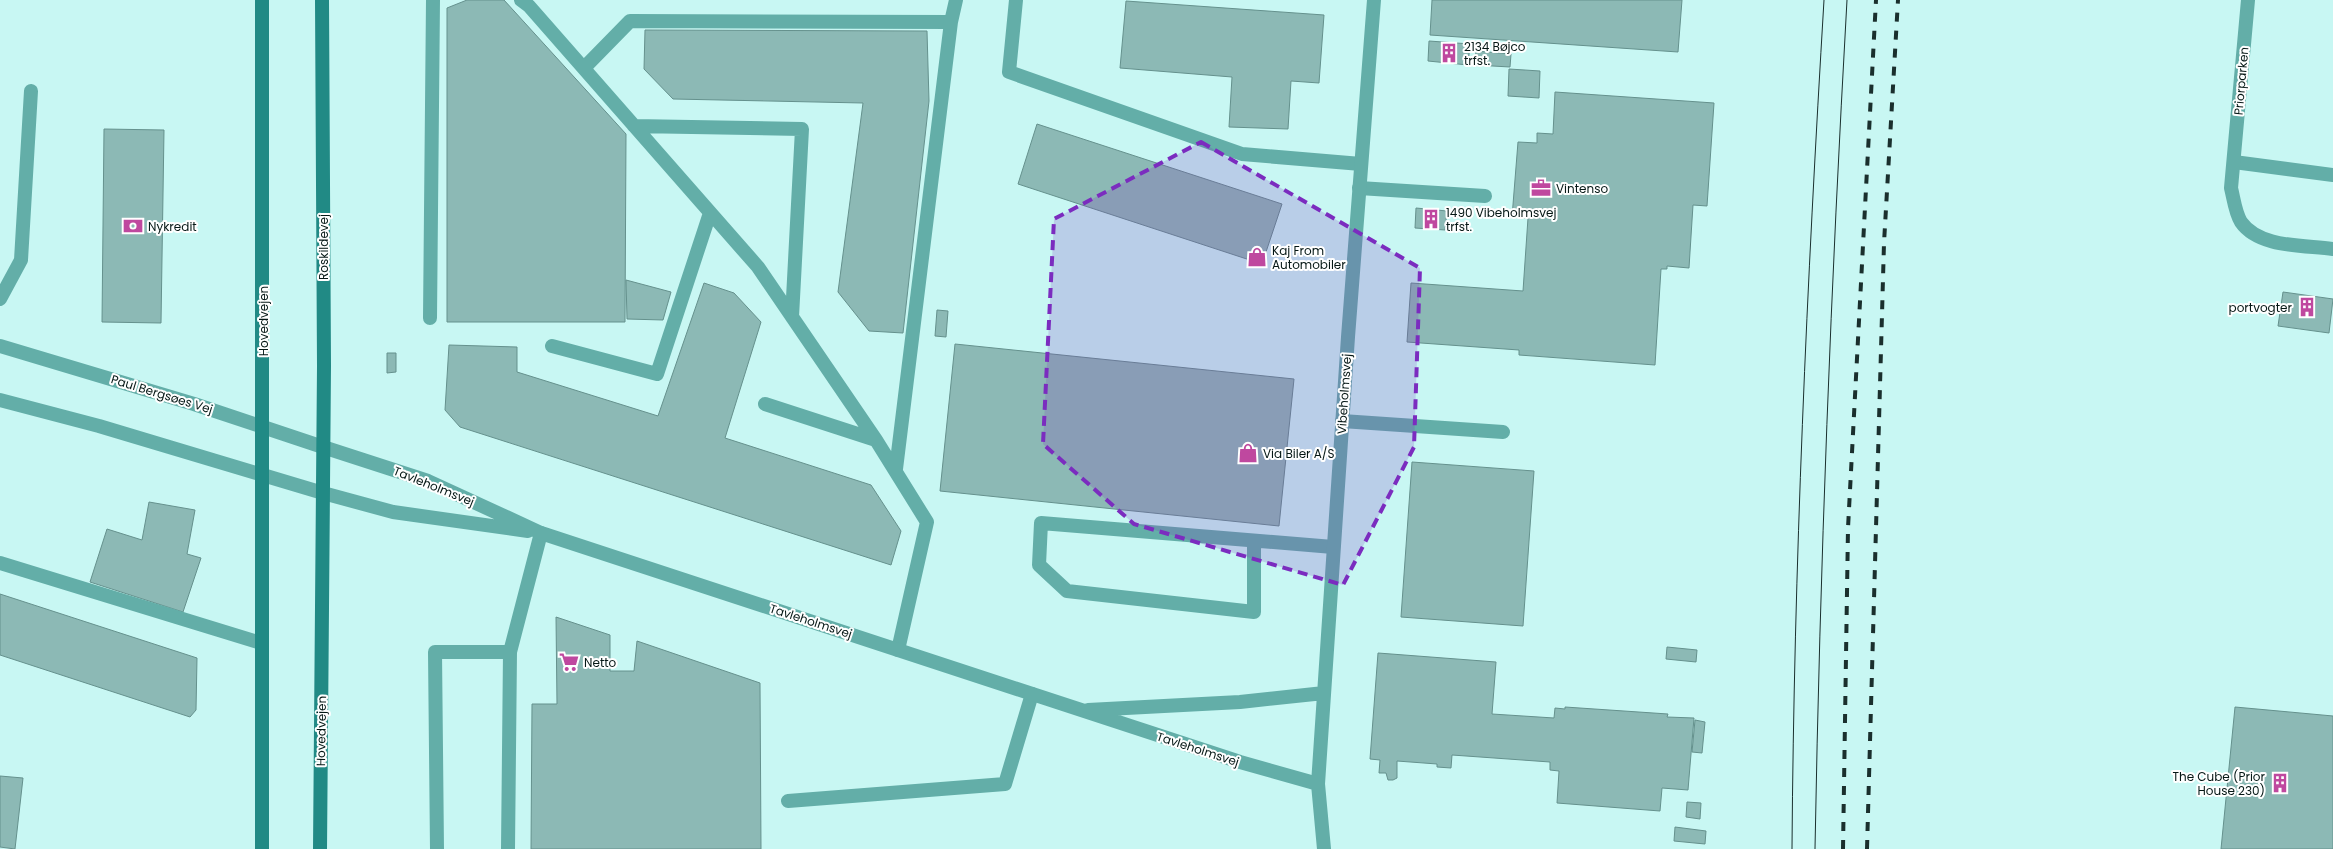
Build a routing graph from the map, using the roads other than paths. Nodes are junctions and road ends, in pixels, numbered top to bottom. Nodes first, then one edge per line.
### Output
1 (262, 0) edge
2 (322, 0) edge
3 (433, 0) edge
4 (521, 0) edge
5 (956, 0) edge
6 (1016, 0) edge
7 (1374, 0) edge
8 (2248, 0) edge
9 (951, 22) junction
10 (584, 68) junction
11 (31, 91) dead end
12 (634, 126) junction
13 (2234, 162) junction
14 (1361, 164) junction
15 (2333, 175) edge
16 (1359, 188) junction
17 (1485, 196) dead end
18 (710, 213) junction
19 (2333, 249) edge
20 (0, 299) edge
21 (792, 316) junction
22 (430, 318) dead end
23 (0, 346) edge
24 (552, 346) dead end
25 (0, 400) edge
26 (765, 404) dead end
27 (1342, 421) junction
28 (262, 426) junction
29 (1503, 432) dead end
30 (876, 440) junction
31 (323, 447) junction
32 (896, 469) junction
33 (262, 476) junction
34 (323, 493) junction
35 (541, 533) junction
36 (1254, 541) junction
37 (1333, 548) junction
38 (0, 563) edge
39 (261, 643) junction
40 (898, 650) junction
41 (510, 652) junction
42 (1324, 693) junction
43 (1032, 694) junction
44 (1080, 710) junction
45 (1318, 784) junction
46 (788, 801) dead end
47 (262, 849) edge
48 (320, 849) edge
49 (437, 849) edge
50 (508, 849) edge
51 (1324, 849) edge

1 - 28 main road, Hovedvejen
2 - 31 main road, Roskildevej
3 - 22 street
4 - 10 street
5 - 9 street
6 - 14 street
7 - 14 street, Vibeholmsvej
8 - 13 street, Priorparken
9 - 10 street
9 - 32 street
10 - 12 street
11 - 20 street
12 - 18 street
12 - 21 street
13 - 15 street
13 - 19 street, Priorparken
14 - 16 street, Vibeholmsvej
16 - 17 street
16 - 27 street, Vibeholmsvej
18 - 21 street
18 - 24 street
21 - 30 street
23 - 28 street, Paul Bergsøes Vej
25 - 33 street
26 - 30 street
27 - 29 street
27 - 37 street, Vibeholmsvej
28 - 31 street, Paul Bergsøes Vej
28 - 33 main road, Hovedvejen
30 - 32 street
31 - 34 main road, Roskildevej
31 - 35 street, Tavleholmsvej
32 - 40 street
33 - 34 street
33 - 39 main road, Hovedvejen
34 - 35 street, Tavleholmsvej
34 - 48 main road, Hovedvejen
35 - 40 street, Tavleholmsvej
35 - 41 street
36 - 36 street
36 - 37 street
37 - 42 street, Vibeholmsvej
38 - 39 street
39 - 47 main road, Hovedvejen
40 - 43 street, Tavleholmsvej
41 - 49 street
41 - 50 street
42 - 44 street, Tavleholmsvej
42 - 45 street, Vibeholmsvej
43 - 44 street, Tavleholmsvej
43 - 46 street
44 - 45 street, Tavleholmsvej
45 - 51 street, Vibeholmsvej

